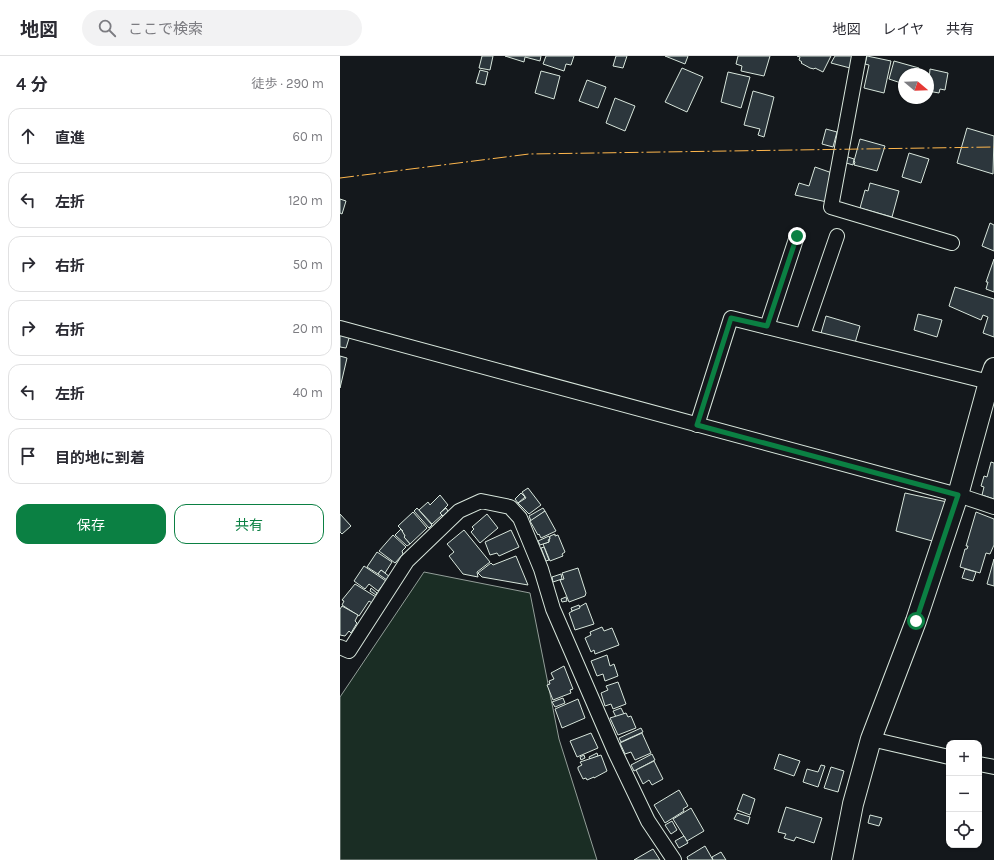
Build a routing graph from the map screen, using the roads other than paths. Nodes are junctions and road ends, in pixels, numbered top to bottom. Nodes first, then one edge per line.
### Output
1 (859, 56) edge
2 (797, 236) dead end
3 (837, 236) dead end
4 (952, 243) dead end
5 (767, 326) junction
6 (340, 328) edge
7 (803, 335) junction
8 (992, 375) edge
9 (697, 425) junction
10 (958, 495) junction
11 (994, 507) edge
12 (340, 646) edge
13 (872, 739) junction
14 (946, 756) edge
15 (982, 765) edge
16 (994, 767) edge
17 (674, 860) edge
18 (842, 860) edge

1 - 4 street
2 - 5 street
3 - 7 street
5 - 7 street
5 - 9 street
6 - 9 street
7 - 8 street
8 - 10 street
9 - 10 street
10 - 11 street
10 - 13 street
12 - 17 street
13 - 14 street
13 - 18 street
15 - 16 street

